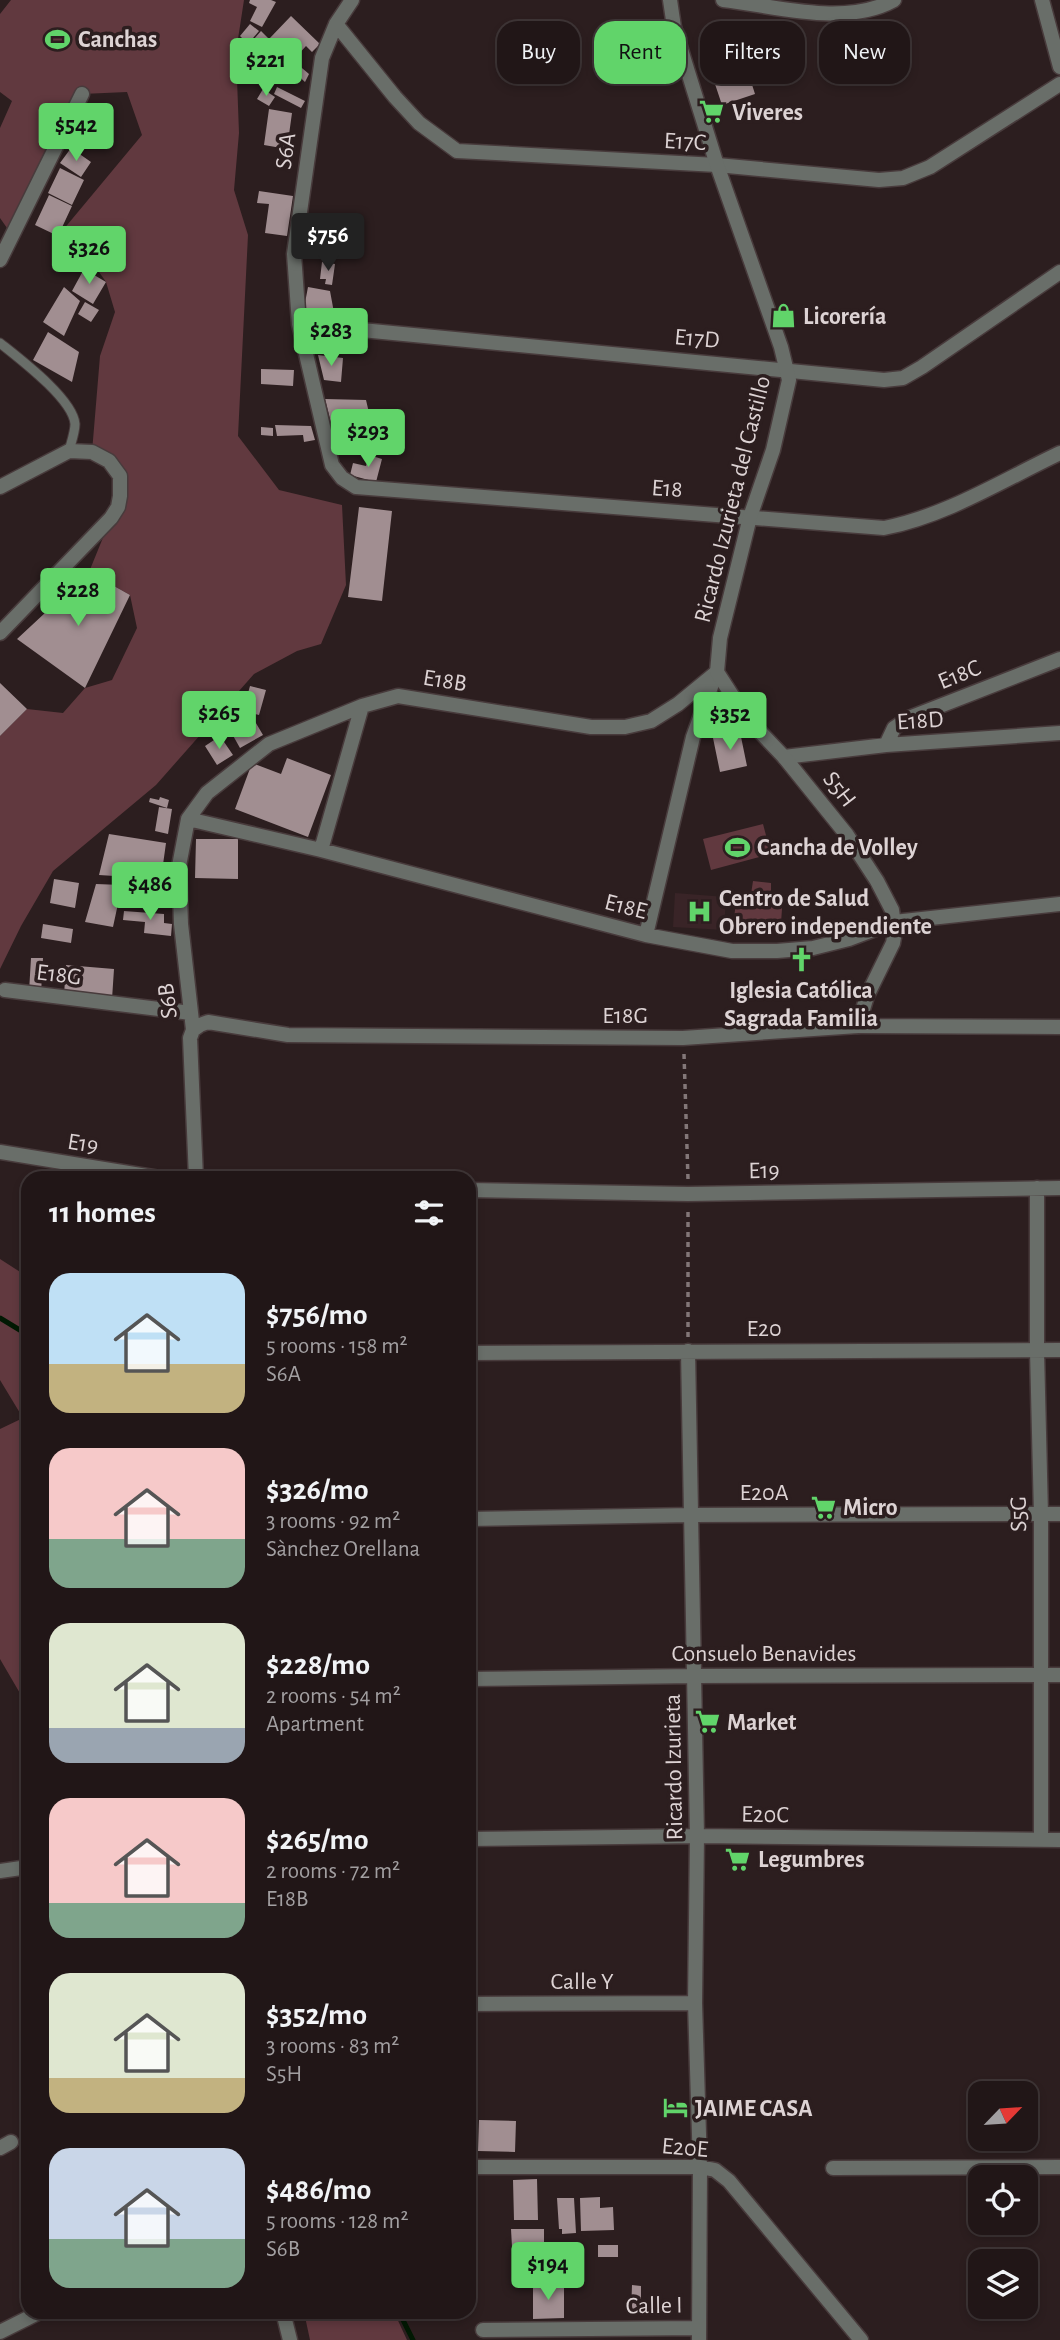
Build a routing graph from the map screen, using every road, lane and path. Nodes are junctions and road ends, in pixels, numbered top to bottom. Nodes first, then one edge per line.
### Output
1 (352, 0) edge
2 (670, 0) edge
3 (723, 0) edge
4 (894, 0) edge
5 (1042, 0) edge
6 (336, 24) junction
7 (1060, 68) edge
8 (1060, 84) edge
9 (82, 94) dead end
10 (717, 165) junction
11 (0, 260) edge
12 (1060, 272) edge
13 (299, 324) junction
14 (0, 343) edge
15 (788, 369) junction
16 (69, 452) junction
17 (1060, 453) edge
18 (342, 478) joint
19 (0, 487) edge
20 (750, 517) junction
21 (0, 633) edge
22 (1060, 659) edge
23 (716, 672) junction
24 (362, 706) junction
25 (1060, 733) edge
26 (886, 745) junction
27 (785, 757) junction
28 (188, 819) junction
29 (321, 850) junction
30 (1060, 904) edge
31 (894, 922) junction
32 (646, 935) junction
33 (5, 990) dead end
34 (191, 1013) junction
35 (858, 1026) junction
36 (1060, 1027) edge
37 (193, 1030) junction
38 (683, 1038) junction
39 (0, 1152) edge
40 (116, 1171) edge
41 (196, 1171) edge
42 (1037, 1188) junction
43 (1060, 1188) edge
44 (476, 1189) edge
45 (688, 1194) junction
46 (1060, 1350) edge
47 (688, 1351) junction
48 (1037, 1351) junction
49 (476, 1353) edge
50 (1060, 1514) edge
51 (691, 1515) junction
52 (1041, 1515) junction
53 (476, 1519) edge
54 (1040, 1675) junction
55 (1060, 1675) edge
56 (695, 1676) junction
57 (476, 1679) edge
58 (697, 1836) junction
59 (476, 1839) edge
60 (1041, 1840) junction
61 (1060, 1840) edge
62 (21, 1868) edge
63 (0, 1871) edge
64 (695, 2003) junction
65 (476, 2004) edge
66 (476, 2166) edge
67 (1060, 2166) edge
68 (701, 2167) junction
69 (833, 2168) dead end
70 (26, 2319) edge
71 (285, 2319) edge
72 (482, 2330) dead end
73 (0, 2332) edge
74 (699, 2334) edge
75 (290, 2340) edge
76 (861, 2340) edge

1 - 6 street, S6A
2 - 10 street, Ricardo Izurieta del Castillo
3 - 4 street
5 - 7 street
6 - 10 street, E17C
6 - 13 street, S6A
8 - 10 street, E17C
9 - 11 street
10 - 15 street, Ricardo Izurieta del Castillo
12 - 15 street, E17D
13 - 15 street, E17D
13 - 18 street, S6A
14 - 16 lane
15 - 20 street, Ricardo Izurieta del Castillo
16 - 19 street
16 - 21 street
17 - 20 street, E18
18 - 20 street, E18
20 - 23 street, Ricardo Izurieta del Castillo
22 - 26 street, E18C
23 - 24 street, E18B
23 - 27 street, S5H
23 - 32 street, Ricardo Izurieta del Castillo
24 - 28 street, E18B
24 - 29 street
25 - 26 street, E18D
26 - 27 street, E18D
27 - 31 street, S5H
28 - 29 street, E18E
28 - 34 street, S6B
29 - 32 street, E18E
30 - 31 street, E18E
31 - 32 street, E18E
31 - 35 street
33 - 34 street, E18G
34 - 37 street, S6B
35 - 36 street, E18G
35 - 38 street, E18G
37 - 38 street, E18G
37 - 41 street, S6B
38 - 45 path
39 - 40 street, E19
42 - 43 street, E19
42 - 45 street, E19
42 - 48 street, S5G
44 - 45 street, E19
45 - 47 path
46 - 48 street, E20
47 - 48 street, E20
47 - 49 street, E20
47 - 51 street, Ricardo Izurieta
48 - 52 street, S5G
50 - 52 street, E20A
51 - 52 street, E20A
51 - 53 street, E20A
51 - 56 street, Ricardo Izurieta
52 - 54 street, S5G
54 - 55 street, Consuelo Benavides
54 - 56 street, Consuelo Benavides
54 - 60 street, S5G
56 - 57 street, Consuelo Benavides
56 - 58 street, Ricardo Izurieta
58 - 59 street, E20C
58 - 60 street, E20C
58 - 64 street, Ricardo Izurieta
60 - 61 street, E20C
62 - 63 street
64 - 65 street, Calle Y
64 - 68 street, Ricardo Izurieta
66 - 68 street, E20E
67 - 69 street
68 - 74 street, Ricardo Izurieta
68 - 76 street, E20E
70 - 73 street
71 - 75 street
72 - 74 street, Calle I

